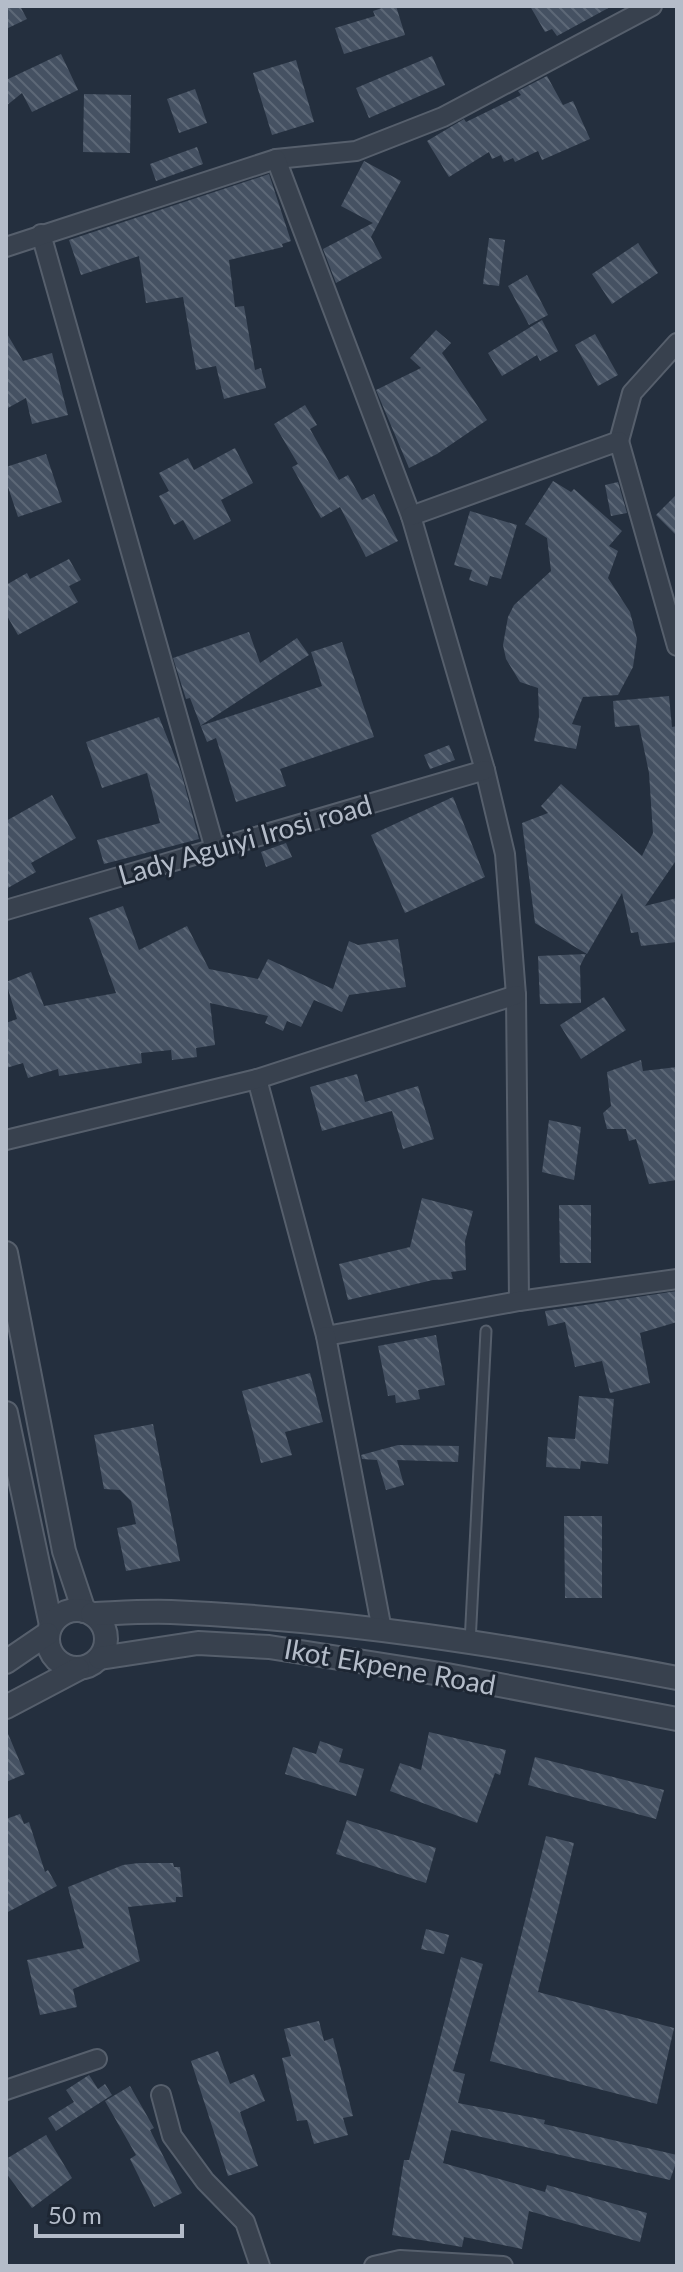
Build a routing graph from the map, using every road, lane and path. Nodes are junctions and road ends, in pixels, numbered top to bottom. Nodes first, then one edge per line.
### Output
1 (652, 6) edge
2 (276, 159) junction
3 (41, 234) junction
4 (6, 247) edge
5 (677, 343) edge
6 (619, 441) junction
7 (411, 516) junction
8 (677, 646) edge
9 (485, 770) junction
10 (215, 849) junction
11 (6, 910) edge
12 (516, 995) junction
13 (257, 1079) junction
14 (6, 1140) edge
15 (6, 1253) edge
16 (677, 1279) edge
17 (519, 1301) junction
18 (486, 1331) dead end
19 (326, 1336) junction
20 (6, 1413) edge
21 (88, 1612) junction
22 (49, 1630) junction
23 (382, 1630) junction
24 (470, 1643) junction
25 (100, 1658) junction
26 (6, 1662) edge
27 (78, 1669) junction
28 (677, 1678) edge
29 (6, 1707) edge
30 (677, 1719) edge
31 (97, 2059) dead end
32 (6, 2090) edge
33 (161, 2095) dead end
34 (260, 2266) edge
35 (374, 2266) edge
36 (503, 2266) edge

1 - 2 street
2 - 3 street
2 - 7 street
3 - 4 street
3 - 10 street
5 - 6 street
6 - 7 street
6 - 8 street
7 - 9 street
9 - 10 street, Lady Aguiyi Irosi road
9 - 12 street
10 - 11 street, Lady Aguiyi Irosi road
12 - 13 street
12 - 17 street
13 - 14 street
13 - 19 street
15 - 21 street
16 - 17 street
17 - 19 street
18 - 24 lane
19 - 23 street
20 - 22 street
21 - 22 street
21 - 23 street
21 - 25 street
22 - 26 street
22 - 27 street
23 - 24 street
24 - 28 street
25 - 27 street
25 - 30 street, Ikot Ekpene Road
27 - 29 street
31 - 32 street
33 - 34 street
35 - 36 street

